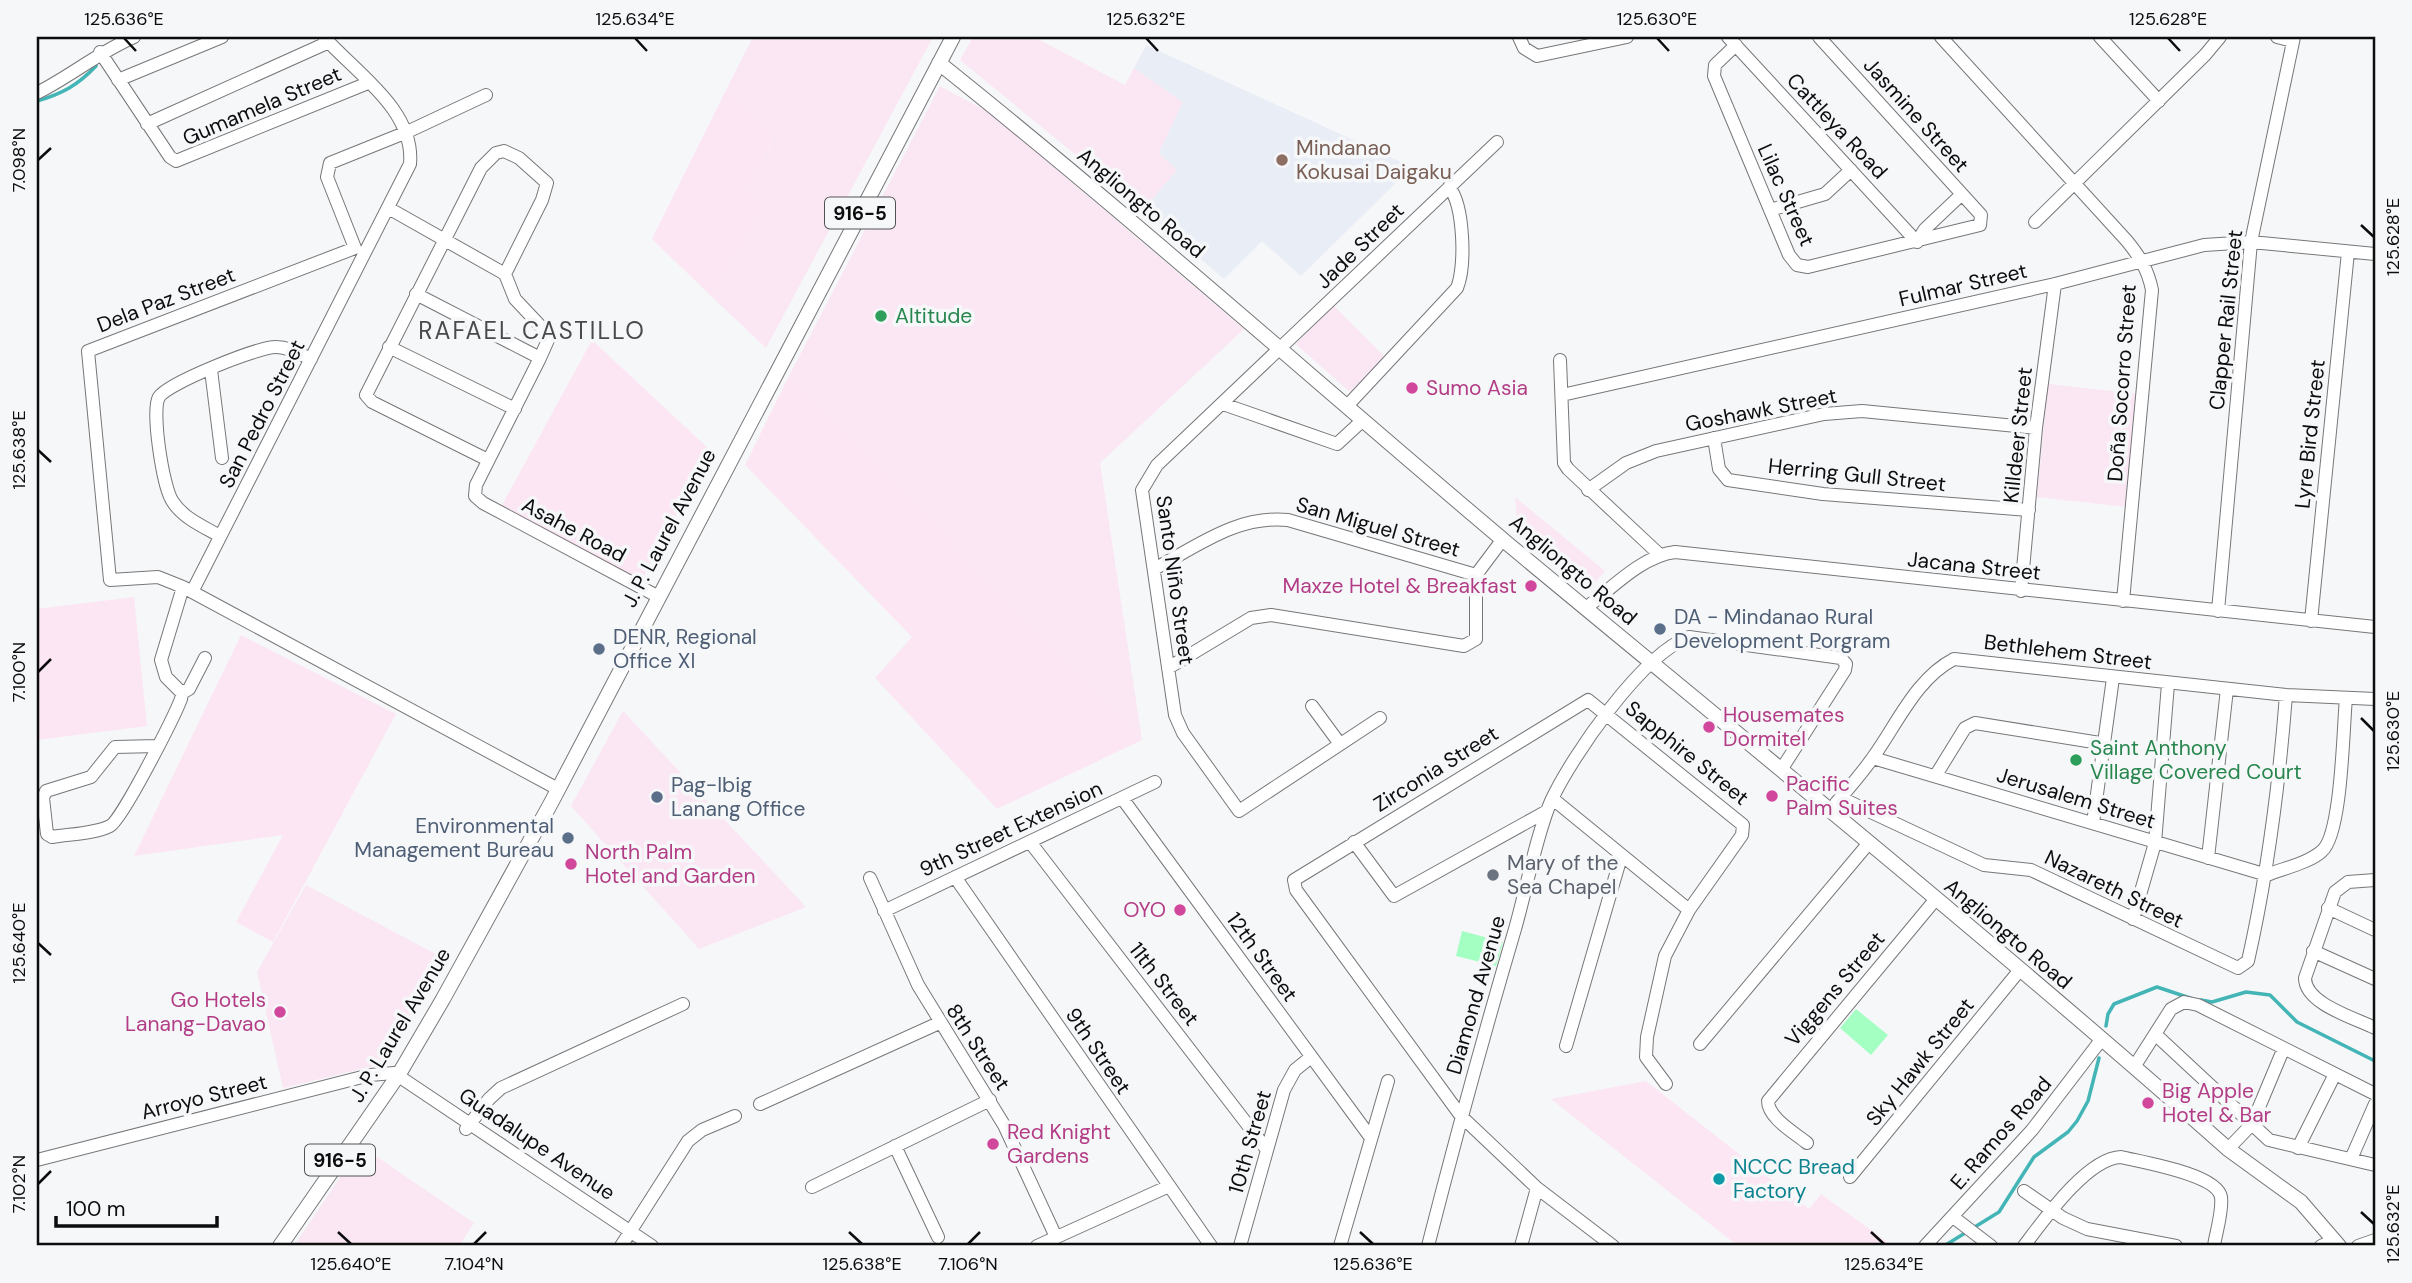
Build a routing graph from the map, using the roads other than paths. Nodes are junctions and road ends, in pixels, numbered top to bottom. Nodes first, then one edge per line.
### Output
1 (134, 37) edge
2 (222, 37) edge
3 (953, 37) edge
4 (1519, 37) edge
5 (1627, 37) edge
6 (1819, 37) edge
7 (1941, 37) edge
8 (2100, 37) edge
9 (2220, 37) edge
10 (2277, 37) edge
11 (2294, 39) edge
12 (326, 40) edge
13 (1732, 41) edge
14 (102, 46) edge
15 (939, 63) junction
16 (118, 80) junction
17 (368, 83) junction
18 (37, 93) edge
19 (486, 95) dead end
20 (2159, 101) junction
21 (147, 124) junction
22 (407, 132) junction
23 (1497, 142) dead end
24 (1852, 170) junction
25 (2075, 183) junction
26 (1449, 187) junction
27 (1962, 194) junction
28 (390, 209) junction
29 (1770, 210) junction
30 (1983, 221) joint
31 (2035, 222) dead end
32 (445, 240) junction
33 (1917, 242) junction
34 (2251, 243) junction
35 (361, 251) junction
36 (2348, 252) junction
37 (2375, 254) edge
38 (2143, 261) junction
39 (505, 274) junction
40 (2055, 285) junction
41 (416, 295) junction
42 (389, 347) junction
43 (1280, 348) junction
44 (540, 358) junction
45 (311, 359) junction
46 (1560, 360) dead end
47 (211, 370) junction
48 (1562, 395) junction
49 (1223, 404) junction
50 (1347, 406) junction
51 (515, 409) junction
52 (1363, 420) junction
53 (2036, 428) junction
54 (1714, 438) junction
55 (222, 458) dead end
56 (488, 460) junction
57 (1588, 491) junction
58 (2029, 510) junction
59 (220, 536) junction
60 (1503, 539) junction
61 (1660, 555) junction
62 (1156, 568) junction
63 (1476, 575) junction
64 (188, 590) junction
65 (2021, 590) junction
66 (657, 596) junction
67 (2123, 601) junction
68 (1586, 608) junction
69 (2218, 611) junction
70 (2311, 621) junction
71 (2375, 627) edge
72 (205, 658) dead end
73 (1653, 662) junction
74 (1168, 668) junction
75 (2113, 678) junction
76 (2168, 684) junction
77 (2227, 689) junction
78 (182, 693) junction
79 (2286, 695) junction
80 (2346, 698) junction
81 (2375, 699) edge
82 (1312, 706) dead end
83 (1608, 713) junction
84 (1380, 718) dead end
85 (1340, 744) junction
86 (2106, 744) junction
87 (157, 746) junction
88 (1872, 758) junction
89 (1782, 770) junction
90 (1936, 775) junction
91 (1155, 782) dead end
92 (558, 789) junction
93 (1841, 797) junction
94 (1122, 798) junction
95 (1550, 805) junction
96 (1829, 811) junction
97 (2093, 823) junction
98 (1030, 842) junction
99 (1354, 842) junction
100 (2155, 843) junction
101 (1868, 844) junction
102 (1621, 857) junction
103 (2208, 858) junction
104 (2267, 875) junction
105 (955, 877) junction
106 (870, 878) dead end
107 (2375, 880) edge
108 (1935, 900) junction
109 (2330, 904) junction
110 (1689, 910) junction
111 (884, 911) junction
112 (2133, 919) junction
113 (2375, 930) edge
114 (2314, 951) junction
115 (2019, 971) junction
116 (2375, 979) edge
117 (683, 1004) dead end
118 (939, 1023) junction
119 (2375, 1028) edge
120 (2155, 1034) junction
121 (2101, 1040) junction
122 (1700, 1044) dead end
123 (1566, 1046) dead end
124 (2283, 1050) junction
125 (1311, 1057) junction
126 (2134, 1067) junction
127 (2335, 1074) junction
128 (392, 1076) junction
129 (1388, 1081) dead end
130 (1666, 1084) dead end
131 (2375, 1094) edge
132 (990, 1100) junction
133 (760, 1104) dead end
134 (2375, 1104) edge
135 (735, 1116) dead end
136 (1461, 1116) junction
137 (2252, 1124) junction
138 (469, 1126) junction
139 (1371, 1138) junction
140 (1807, 1143) dead end
141 (895, 1146) junction
142 (2228, 1149) junction
143 (2298, 1149) junction
144 (1267, 1150) junction
145 (2351, 1159) junction
146 (37, 1160) edge
147 (2375, 1165) edge
148 (1850, 1177) dead end
149 (812, 1187) dead end
150 (1167, 1187) junction
151 (1537, 1188) junction
152 (2024, 1191) dead end
153 (2052, 1210) junction
154 (1953, 1217) junction
155 (938, 1237) dead end
156 (1056, 1237) junction
157 (626, 1239) edge
158 (2375, 1240) edge
159 (2331, 1244) edge
160 (280, 1246) edge
161 (638, 1246) edge
162 (652, 1246) edge
163 (1037, 1246) edge
164 (1211, 1246) edge
165 (1240, 1246) edge
166 (1340, 1246) edge
167 (1428, 1246) edge
168 (1521, 1246) edge
169 (1613, 1246) edge
170 (1925, 1246) edge
171 (1991, 1246) edge
172 (2024, 1246) edge
173 (2176, 1246) edge
174 (2214, 1246) edge
175 (2358, 1246) edge

1 - 14 street
2 - 16 street
3 - 15 main road, J. P. Laurel Avenue / 916-5
4 - 5 street
6 - 27 street, Jasmine Street
7 - 25 street, Doña Socorro Street
8 - 20 street
9 - 20 street
10 - 11 street
11 - 34 street, Clapper Rail Street
12 - 17 street
12 - 21 street
13 - 24 street, Cattleya Road
13 - 29 street, Lilac Street
14 - 16 street
14 - 18 street
15 - 43 main road, Angliongto Road
15 - 66 main road, J. P. Laurel Avenue / 916-5
16 - 21 street
17 - 21 street, Gumamela Street
17 - 22 street
19 - 22 street
20 - 25 street
22 - 28 street, San Pedro Street
22 - 35 street
23 - 26 street, Jade Street
24 - 29 street
24 - 33 street, Cattleya Road
25 - 31 street
25 - 38 street, Doña Socorro Street
26 - 43 street, Jade Street
26 - 50 street
27 - 30 street, Jasmine Street
27 - 33 street
28 - 32 street
28 - 35 street, San Pedro Street
29 - 33 street, Lilac Street
30 - 33 street, Lilac Street
32 - 39 street
32 - 39 street
32 - 41 street
34 - 36 street, Fulmar Street
34 - 38 street, Fulmar Street
34 - 69 street, Clapper Rail Street
35 - 45 street, San Pedro Street
35 - 64 street, Dela Paz Street
36 - 37 street, Fulmar Street
36 - 70 street, Lyre Bird Street
38 - 40 street, Fulmar Street
38 - 67 street, Doña Socorro Street
39 - 44 street
40 - 48 street, Fulmar Street
40 - 53 street, Killdeer Street
41 - 42 street
41 - 44 street
42 - 51 street
42 - 56 street
43 - 49 street, Santo Niño Street
43 - 50 main road, Angliongto Road
44 - 51 street
45 - 47 street
45 - 59 street, San Pedro Street
46 - 48 street
47 - 55 street
47 - 59 street
48 - 57 street
49 - 52 street
49 - 62 street, Santo Niño Street
50 - 52 main road, Angliongto Road
51 - 56 street
52 - 60 main road, Angliongto Road
53 - 54 street, Goshawk Street
53 - 58 street, Killdeer Street
54 - 57 street, Goshawk Street
54 - 58 street, Herring Gull Street
56 - 66 street, Asahe Road
57 - 61 street
58 - 65 street, Killdeer Street
59 - 64 street, San Pedro Street
60 - 63 street
60 - 68 main road, Angliongto Road
61 - 65 street, Jacana Street
61 - 68 street
62 - 63 street, San Miguel Street
62 - 74 street, Santo Niño Street
63 - 74 street
64 - 78 street, San Pedro Street
64 - 92 street
65 - 67 street, Jacana Street
66 - 92 main road, J. P. Laurel Avenue / 916-5
67 - 69 street, Jacana Street
68 - 73 main road, Angliongto Road
69 - 70 street, Jacana Street
70 - 71 street, Jacana Street
72 - 78 street
73 - 83 street, Diamond Avenue
73 - 89 main road, Angliongto Road
73 - 89 street, Diamond Avenue
74 - 85 street, Santo Niño Street
75 - 76 street, Bethlehem Street
75 - 86 street
75 - 88 street, Bethlehem Street
76 - 77 street, Bethlehem Street
76 - 100 street
77 - 79 street, Bethlehem Street
77 - 103 street
78 - 87 street
79 - 80 street, Bethlehem Street
79 - 104 street
80 - 81 street, Bethlehem Street
80 - 104 street
82 - 85 street
83 - 95 street, Diamond Avenue
83 - 99 street, Zirconia Street
83 - 110 street, Sapphire Street
84 - 85 street
86 - 90 street
86 - 97 street
87 - 87 street
88 - 90 street, Jerusalem Street
88 - 93 street, Bethlehem Street
89 - 96 main road, Angliongto Road
90 - 97 street, Jerusalem Street
91 - 94 street, 9th Street Extension
92 - 128 main road, J. P. Laurel Avenue / 916-5
93 - 96 street, Bethlehem Street
93 - 112 street, Nazareth Street
94 - 98 street, 9th Street Extension
94 - 125 street, 12th Street
95 - 99 street
95 - 102 street
95 - 136 street, Diamond Avenue
96 - 101 main road, Angliongto Road
97 - 100 street, Jerusalem Street
98 - 105 street, 9th Street Extension
98 - 144 street, 11th Street
99 - 136 street, Zirconia Street
100 - 103 street, Jerusalem Street
100 - 112 street
101 - 108 main road, Angliongto Road
101 - 122 street
102 - 110 street
102 - 123 street
103 - 104 street, Jerusalem Street
104 - 112 street, Nazareth Street
105 - 111 street, 9th Street Extension
105 - 150 street, 9th Street
106 - 111 street, 8th Street
107 - 109 street
108 - 115 main road, Angliongto Road
108 - 140 street, Viggens Street
109 - 113 street
109 - 114 street
110 - 130 street, Sapphire Street
111 - 118 street, 8th Street
114 - 116 street
114 - 119 street
115 - 121 main road, Angliongto Road
115 - 148 street, Sky Hawk Street
117 - 138 street
118 - 132 street, 8th Street
118 - 133 street
120 - 124 street
120 - 126 street
120 - 137 street
121 - 126 main road, Angliongto Road
121 - 154 street, E. Ramos Road
124 - 127 street
124 - 137 street
125 - 139 street, 12th Street
125 - 144 street, 10th Street
126 - 142 main road, Angliongto Road
127 - 131 street
127 - 143 street
128 - 138 street, Guadalupe Avenue
128 - 146 street, Arroyo Street
128 - 160 main road, J. P. Laurel Avenue / 916-5
129 - 139 street
132 - 141 street
132 - 156 street, 8th Street
134 - 145 street
135 - 157 street
136 - 151 street
136 - 167 street, Diamond Avenue
137 - 142 street
137 - 143 street
138 - 157 street, Guadalupe Avenue
139 - 166 street
141 - 149 street
141 - 155 street
142 - 159 main road, Angliongto Road
143 - 145 street
144 - 165 street, 10th Street
145 - 147 street
150 - 156 street
150 - 164 street, 9th Street
151 - 168 street
151 - 169 street
152 - 153 street
153 - 172 street
153 - 173 street
153 - 174 street
154 - 170 street, E. Ramos Road
154 - 171 street
156 - 163 street
157 - 161 street, Guadalupe Avenue
157 - 162 street, Guadalupe Avenue
158 - 175 street

